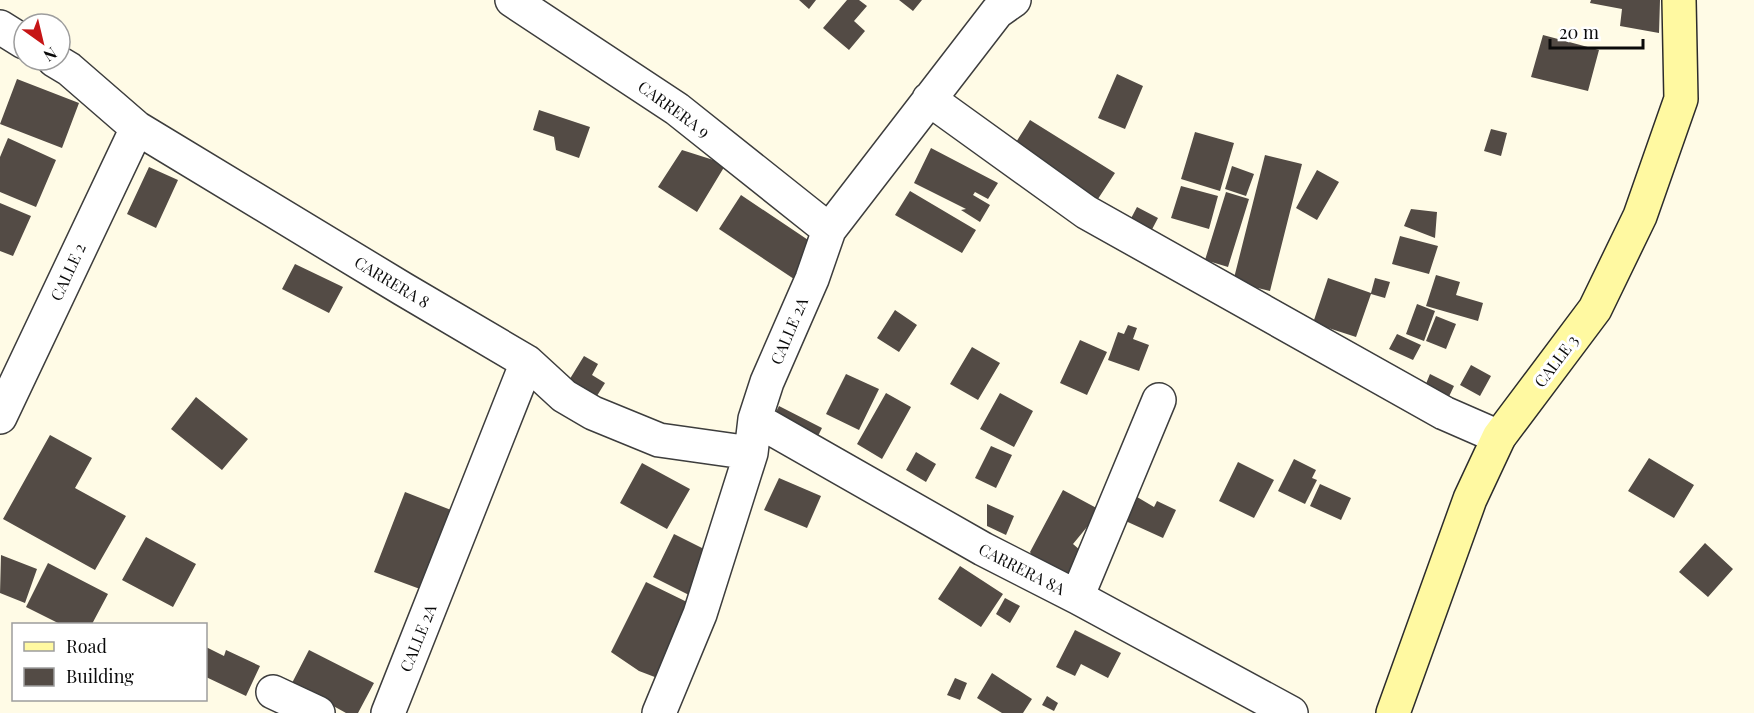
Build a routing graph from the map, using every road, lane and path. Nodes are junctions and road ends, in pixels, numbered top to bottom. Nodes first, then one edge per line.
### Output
1 (512, 0) edge
2 (1679, 0) edge
3 (998, 4) edge
4 (72, 72) edge
5 (929, 99) junction
6 (137, 128) junction
7 (829, 230) junction
8 (527, 362) junction
9 (1160, 400) dead end
10 (0, 417) edge
11 (755, 419) junction
12 (1499, 437) junction
13 (751, 453) junction
14 (1077, 597) junction
15 (273, 692) dead end
16 (318, 713) edge
17 (388, 713) edge
18 (659, 713) edge
19 (1291, 713) edge
20 (1393, 713) edge

1 - 7 street, CARRERA 9
2 - 12 street, CALLE 3
3 - 5 street, CALLE 2A
4 - 6 street, CARRERA 8
5 - 7 street, CALLE 2A
5 - 12 street
6 - 8 street, CARRERA 8
6 - 10 street, CALLE 2
7 - 11 street, CALLE 2A
8 - 13 street, CARRERA 8
8 - 17 street, CALLE 2A
9 - 14 street
11 - 13 street, CALLE 2A
11 - 14 street, CARRERA 8A
12 - 20 street, CALLE 3
13 - 18 street, CALLE 2A
14 - 19 street, CARRERA 8A
15 - 16 street

